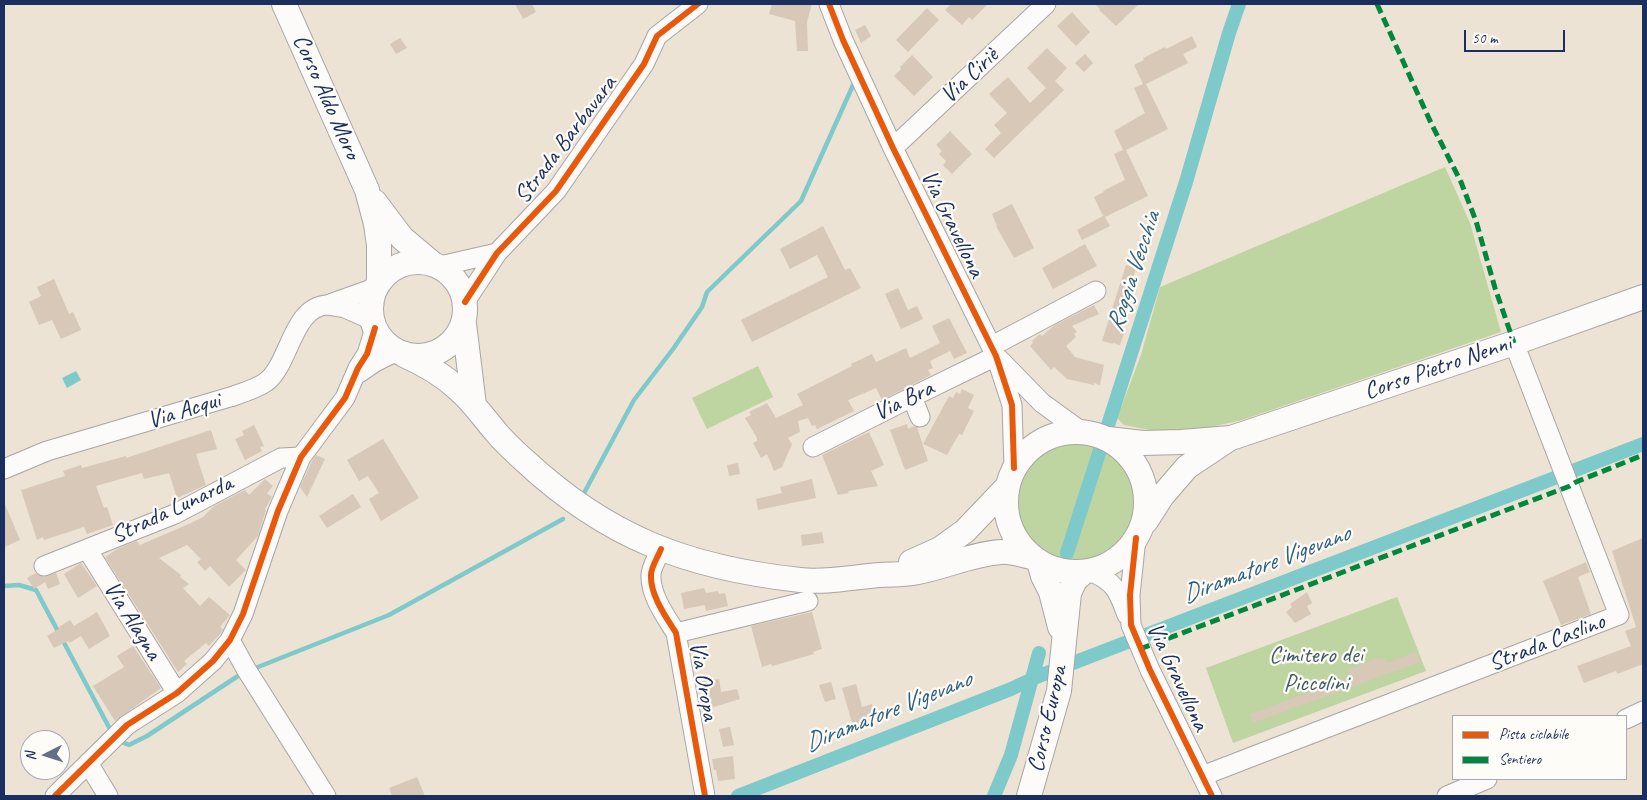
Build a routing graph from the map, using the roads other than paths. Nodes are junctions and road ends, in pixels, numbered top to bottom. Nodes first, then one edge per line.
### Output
1 (284, 4) edge
2 (698, 4) edge
3 (829, 4) edge
4 (1046, 4) edge
5 (893, 148) junction
6 (367, 190) junction
7 (497, 253) junction
8 (436, 265) junction
9 (378, 285) junction
10 (1096, 291) dead end
11 (1643, 297) edge
12 (327, 305) junction
13 (464, 313) junction
14 (373, 324) junction
15 (1514, 343) junction
16 (994, 351) junction
17 (400, 353) junction
18 (354, 377) junction
19 (912, 397) junction
20 (474, 405) junction
21 (920, 418) dead end
22 (1098, 436) junction
23 (1231, 438) junction
24 (813, 447) dead end
25 (301, 456) junction
26 (4, 469) edge
27 (1011, 478) junction
28 (1138, 534) junction
29 (87, 549) junction
30 (661, 549) junction
31 (1035, 559) junction
32 (44, 566) dead end
33 (1087, 572) junction
34 (879, 575) junction
35 (808, 601) dead end
36 (1131, 626) junction
37 (676, 633) junction
38 (230, 640) junction
39 (1063, 641) junction
40 (177, 693) junction
41 (1643, 711) edge
42 (1627, 719) edge
43 (88, 763) junction
44 (1202, 776) junction
45 (1486, 780) edge
46 (55, 796) edge
47 (108, 796) edge
48 (326, 796) edge
49 (704, 796) edge
50 (1029, 796) edge
51 (1212, 796) edge
52 (1447, 796) edge

1 - 6 main road, Corso Aldo Moro
2 - 7 street, Strada Barbavara
3 - 5 street, Via Gravellona
4 - 5 street, Via Ciriè
5 - 16 street, Via Gravellona
6 - 8 main road, Corso Aldo Moro
6 - 9 main road, Corso Aldo Moro
7 - 8 street
7 - 13 street, Strada Barbavara
8 - 9 main road
8 - 13 main road
9 - 12 street, Via Acqui
9 - 14 main road
10 - 16 street, Via Bra
11 - 15 main road, Corso Pietro Nenni
12 - 14 street
12 - 26 street, Via Acqui
13 - 17 main road
13 - 20 main road
14 - 17 main road
14 - 18 street
15 - 23 main road, Corso Pietro Nenni
15 - 44 street, Strada Caslino
16 - 19 street, Via Bra
16 - 22 street, Via Gravellona
16 - 27 street, Via Gravellona
17 - 18 street
17 - 20 main road
18 - 25 street
19 - 21 street
19 - 24 street, Via Bra
20 - 30 main road
22 - 23 main road, Corso Pietro Nenni
22 - 27 main road
22 - 28 main road
23 - 28 main road, Corso Pietro Nenni
25 - 29 street, Strada Lunarda
25 - 38 street
27 - 31 main road
27 - 34 main road
28 - 33 main road
28 - 36 street, Via Gravellona
29 - 32 street, Strada Lunarda
29 - 40 street, Via Alagna
30 - 34 main road
30 - 37 street, Via Oropa
31 - 33 main road
31 - 34 main road
31 - 39 main road
33 - 36 street
33 - 39 main road, Corso Europa
35 - 37 street, Via Oropa
36 - 44 street, Via Gravellona
37 - 49 street, Via Oropa
38 - 40 street
38 - 48 street
39 - 50 main road, Corso Europa
40 - 43 street
41 - 42 street
43 - 46 street
43 - 47 street
44 - 51 street, Via Gravellona
45 - 52 street

